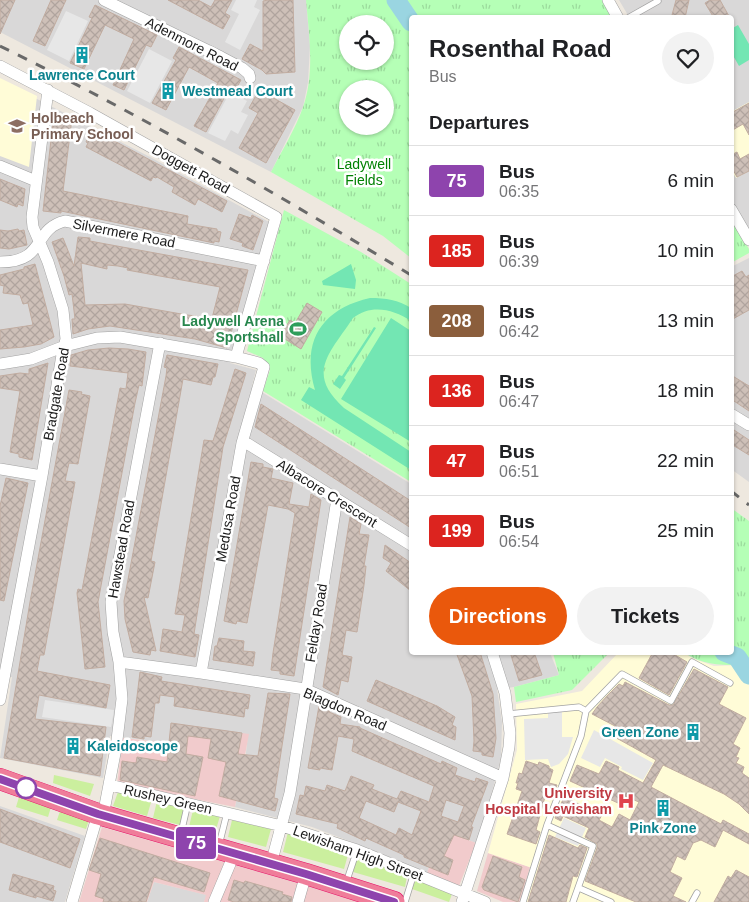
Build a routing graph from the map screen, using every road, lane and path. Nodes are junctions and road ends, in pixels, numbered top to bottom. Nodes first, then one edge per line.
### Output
1 (104, 0) edge
2 (608, 0) edge
3 (658, 0) edge
4 (616, 15) edge
5 (633, 15) edge
6 (0, 66) edge
7 (250, 78) dead end
8 (48, 90) junction
9 (0, 166) edge
10 (36, 181) junction
11 (734, 214) edge
12 (749, 240) edge
13 (40, 242) junction
14 (264, 261) junction
15 (0, 262) edge
16 (160, 343) junction
17 (64, 346) junction
18 (236, 357) junction
19 (0, 364) edge
20 (734, 416) edge
21 (749, 425) edge
22 (242, 443) junction
23 (0, 469) edge
24 (42, 476) junction
25 (337, 499) junction
26 (409, 544) edge
27 (493, 655) edge
28 (119, 662) junction
29 (201, 673) junction
30 (730, 683) dead end
31 (305, 689) junction
32 (1, 693) edge
33 (586, 711) junction
34 (508, 714) junction
35 (503, 778) junction
36 (0, 779) edge
37 (110, 785) junction
38 (188, 803) junction
39 (227, 813) junction
40 (100, 815) junction
41 (547, 825) junction
42 (282, 826) junction
43 (180, 838) junction
44 (357, 850) junction
45 (225, 851) junction
46 (274, 856) junction
47 (414, 873) junction
48 (344, 886) junction
49 (579, 888) junction
50 (302, 889) edge
51 (697, 893) dead end
52 (464, 898) edge
53 (72, 902) edge
54 (214, 902) edge
55 (394, 902) edge
56 (405, 902) edge
57 (485, 902) edge
58 (523, 902) edge
59 (573, 902) edge
60 (611, 902) edge
61 (692, 902) edge

1 - 7 street, Adenmore Road
2 - 4 street
3 - 5 lane
6 - 8 street, Doggett Road
8 - 10 street, Bradgate Road
8 - 14 street, Doggett Road
9 - 10 street
10 - 13 street, Bradgate Road
11 - 12 street
13 - 14 street, Silvermere Road
13 - 15 street, Silvermere Road
13 - 17 street, Bradgate Road
14 - 18 street
16 - 17 street
16 - 18 street
16 - 28 street, Hawstead Road
17 - 19 street
17 - 24 street, Bradgate Road
18 - 22 street, Medusa Road
20 - 21 street
22 - 25 street, Albacore Crescent
22 - 29 street, Medusa Road
23 - 24 street
24 - 32 street, Bradgate Road
25 - 26 street, Albacore Crescent
25 - 31 street, Felday Road
27 - 34 street
28 - 29 street, Blagdon Road
28 - 37 street, Hawstead Road
29 - 31 street, Blagdon Road
30 - 33 lane
31 - 35 street, Blagdon Road
31 - 42 street, Felday Road
33 - 34 lane
33 - 41 lane
34 - 35 street
35 - 52 street
36 - 40 highway
37 - 38 street, Rushey Green
37 - 40 street, Hawstead Road
38 - 39 street, Rushey Green
38 - 43 lane
39 - 42 street, Lewisham High Street
39 - 45 lane
40 - 43 highway
40 - 53 street, Hawstead Road
41 - 49 lane
41 - 58 lane
42 - 44 street, Lewisham High Street
42 - 46 street, Felday Road
43 - 45 highway
44 - 47 street, Lewisham High Street
44 - 48 lane
45 - 46 highway
45 - 54 street
46 - 50 highway
47 - 52 street, Lewisham High Street
47 - 56 lane
48 - 50 highway
48 - 55 highway
49 - 59 lane
49 - 60 lane
51 - 61 lane
52 - 57 street, Lewisham High Street

